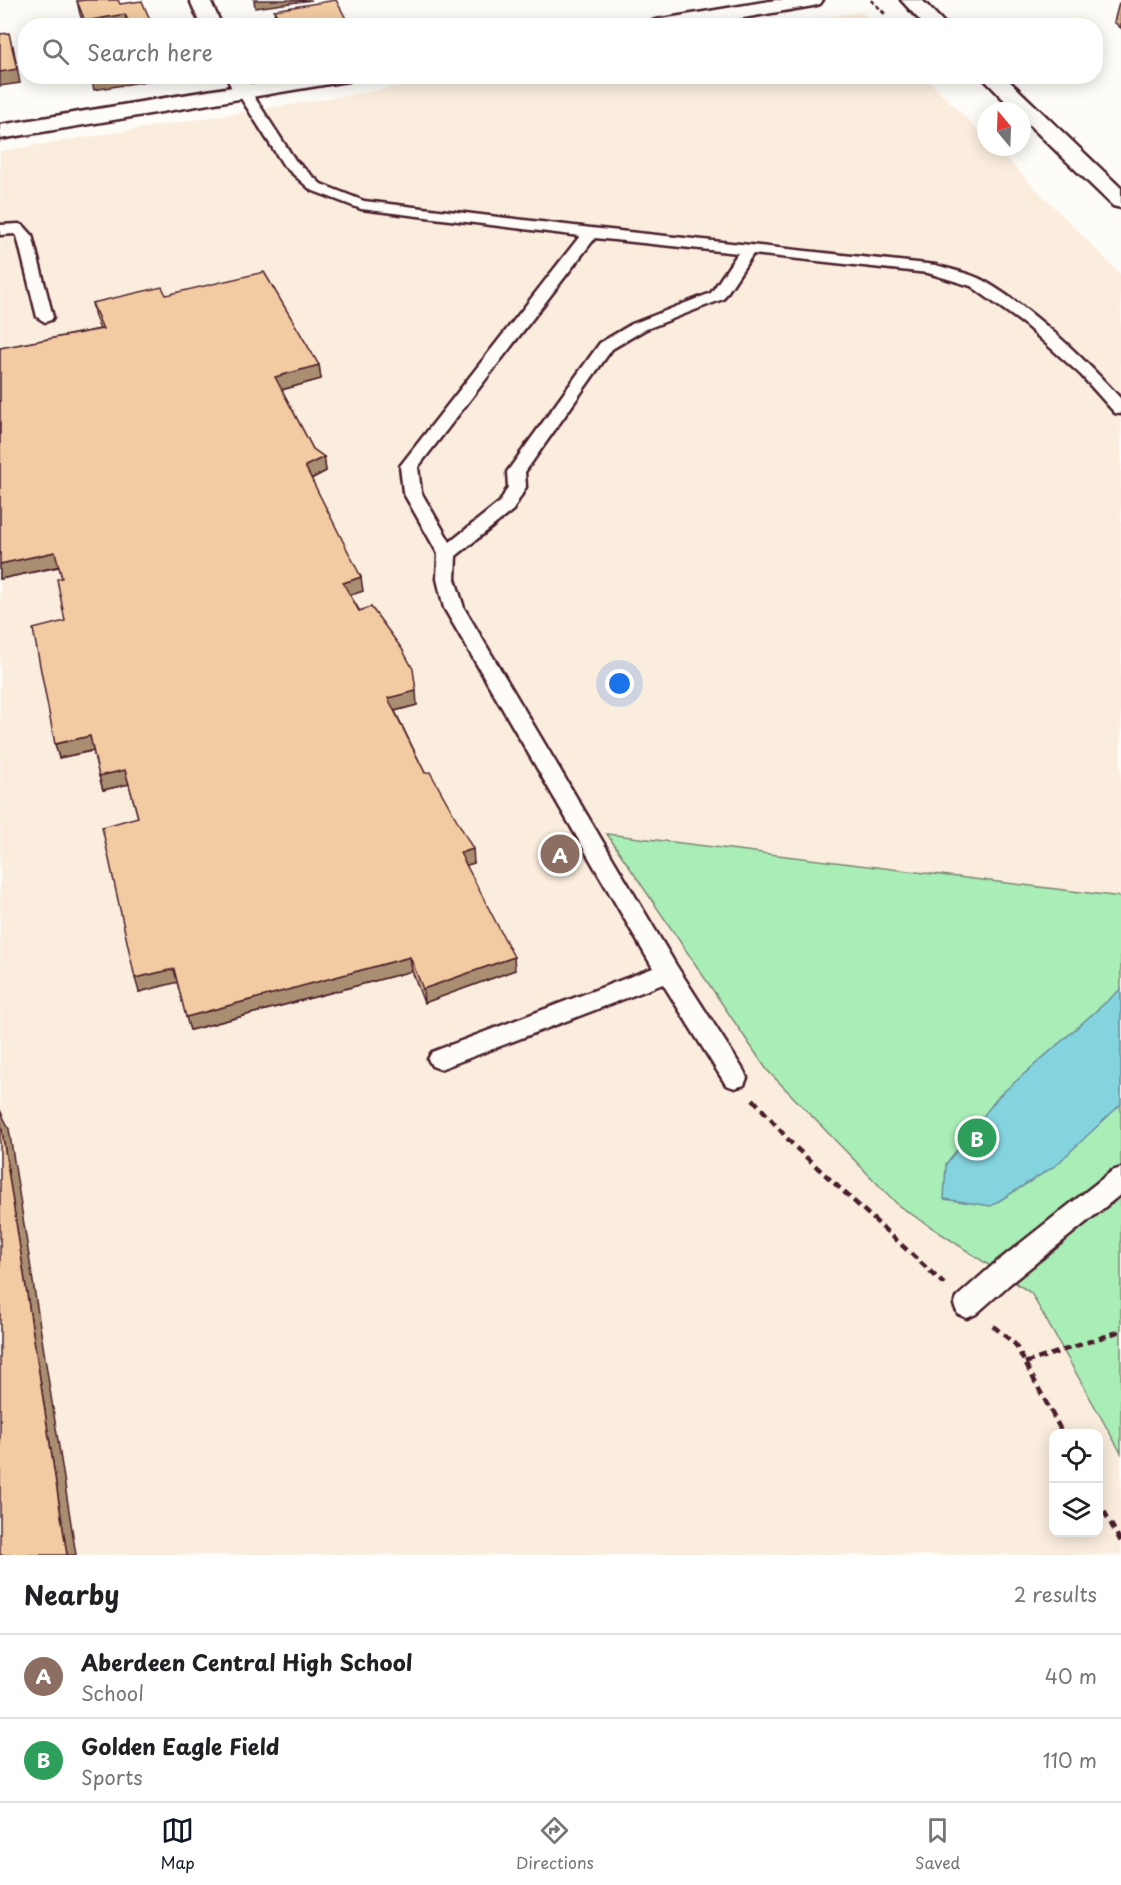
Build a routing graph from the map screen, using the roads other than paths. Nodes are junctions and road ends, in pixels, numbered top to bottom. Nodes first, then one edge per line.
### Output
1 (200, 0) edge
2 (813, 0) edge
3 (910, 0) edge
4 (208, 18) edge
5 (704, 18) edge
6 (929, 18) edge
7 (240, 84) edge
8 (999, 84) edge
9 (0, 132) edge
10 (1121, 201) edge
11 (0, 230) edge
12 (591, 233) junction
13 (749, 248) junction
14 (45, 317) dead end
15 (1121, 409) edge
16 (447, 554) junction
17 (668, 972) junction
18 (440, 1059) dead end
19 (735, 1078) road end
20 (1121, 1179) edge
21 (967, 1305) road end

1 - 4 main road
2 - 5 main road
3 - 6 main road
7 - 9 main road
7 - 12 lane
8 - 10 main road
11 - 14 lane
12 - 13 lane
12 - 16 lane
13 - 15 lane
13 - 16 lane
16 - 17 lane
17 - 18 lane
17 - 19 lane
20 - 21 lane

